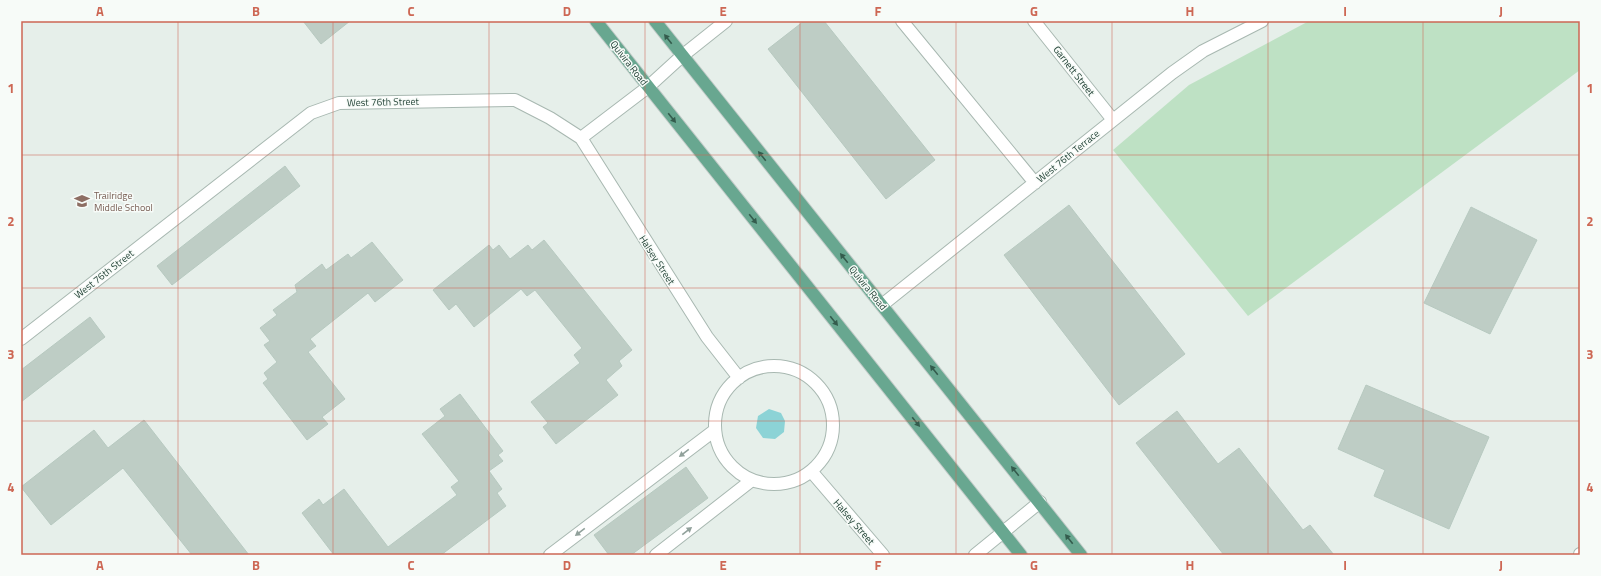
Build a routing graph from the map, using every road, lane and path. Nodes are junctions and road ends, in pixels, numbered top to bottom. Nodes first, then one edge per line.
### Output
1 (596, 21) edge
2 (655, 21) edge
3 (726, 21) edge
4 (902, 21) edge
5 (1034, 21) edge
6 (1255, 22) edge
7 (682, 56) junction
8 (648, 87) junction
9 (1113, 120) junction
10 (581, 138) junction
11 (1035, 183) junction
12 (882, 305) junction
13 (21, 339) edge
14 (739, 378) junction
15 (715, 430) junction
16 (811, 471) junction
17 (752, 480) junction
18 (1040, 502) junction
19 (1003, 532) junction
20 (550, 555) edge
21 (656, 555) edge
22 (883, 555) edge
23 (974, 555) edge
24 (1022, 555) edge
25 (1082, 555) edge

1 - 8 main road, Quivira Road
7 -> 2 main road, Quivira Road
3 - 7 street
4 - 11 street
5 - 9 street, Garnett Street
6 - 9 street, West 76th Terrace
7 - 8 street
12 -> 7 main road, Quivira Road
8 - 10 street
8 -> 19 main road, Quivira Road
9 - 11 street, West 76th Terrace
10 - 13 street, West 76th Street
10 - 14 street, Halsey Street
11 - 12 street, West 76th Terrace
18 -> 12 main road, Quivira Road
14 - 15 street
14 - 16 street
15 - 17 street
15 -> 20 street
16 - 17 street
16 - 22 street, Halsey Street
21 -> 17 street
18 - 19 street
25 -> 18 main road, Quivira Road
19 - 23 street
19 - 24 main road, Quivira Road

